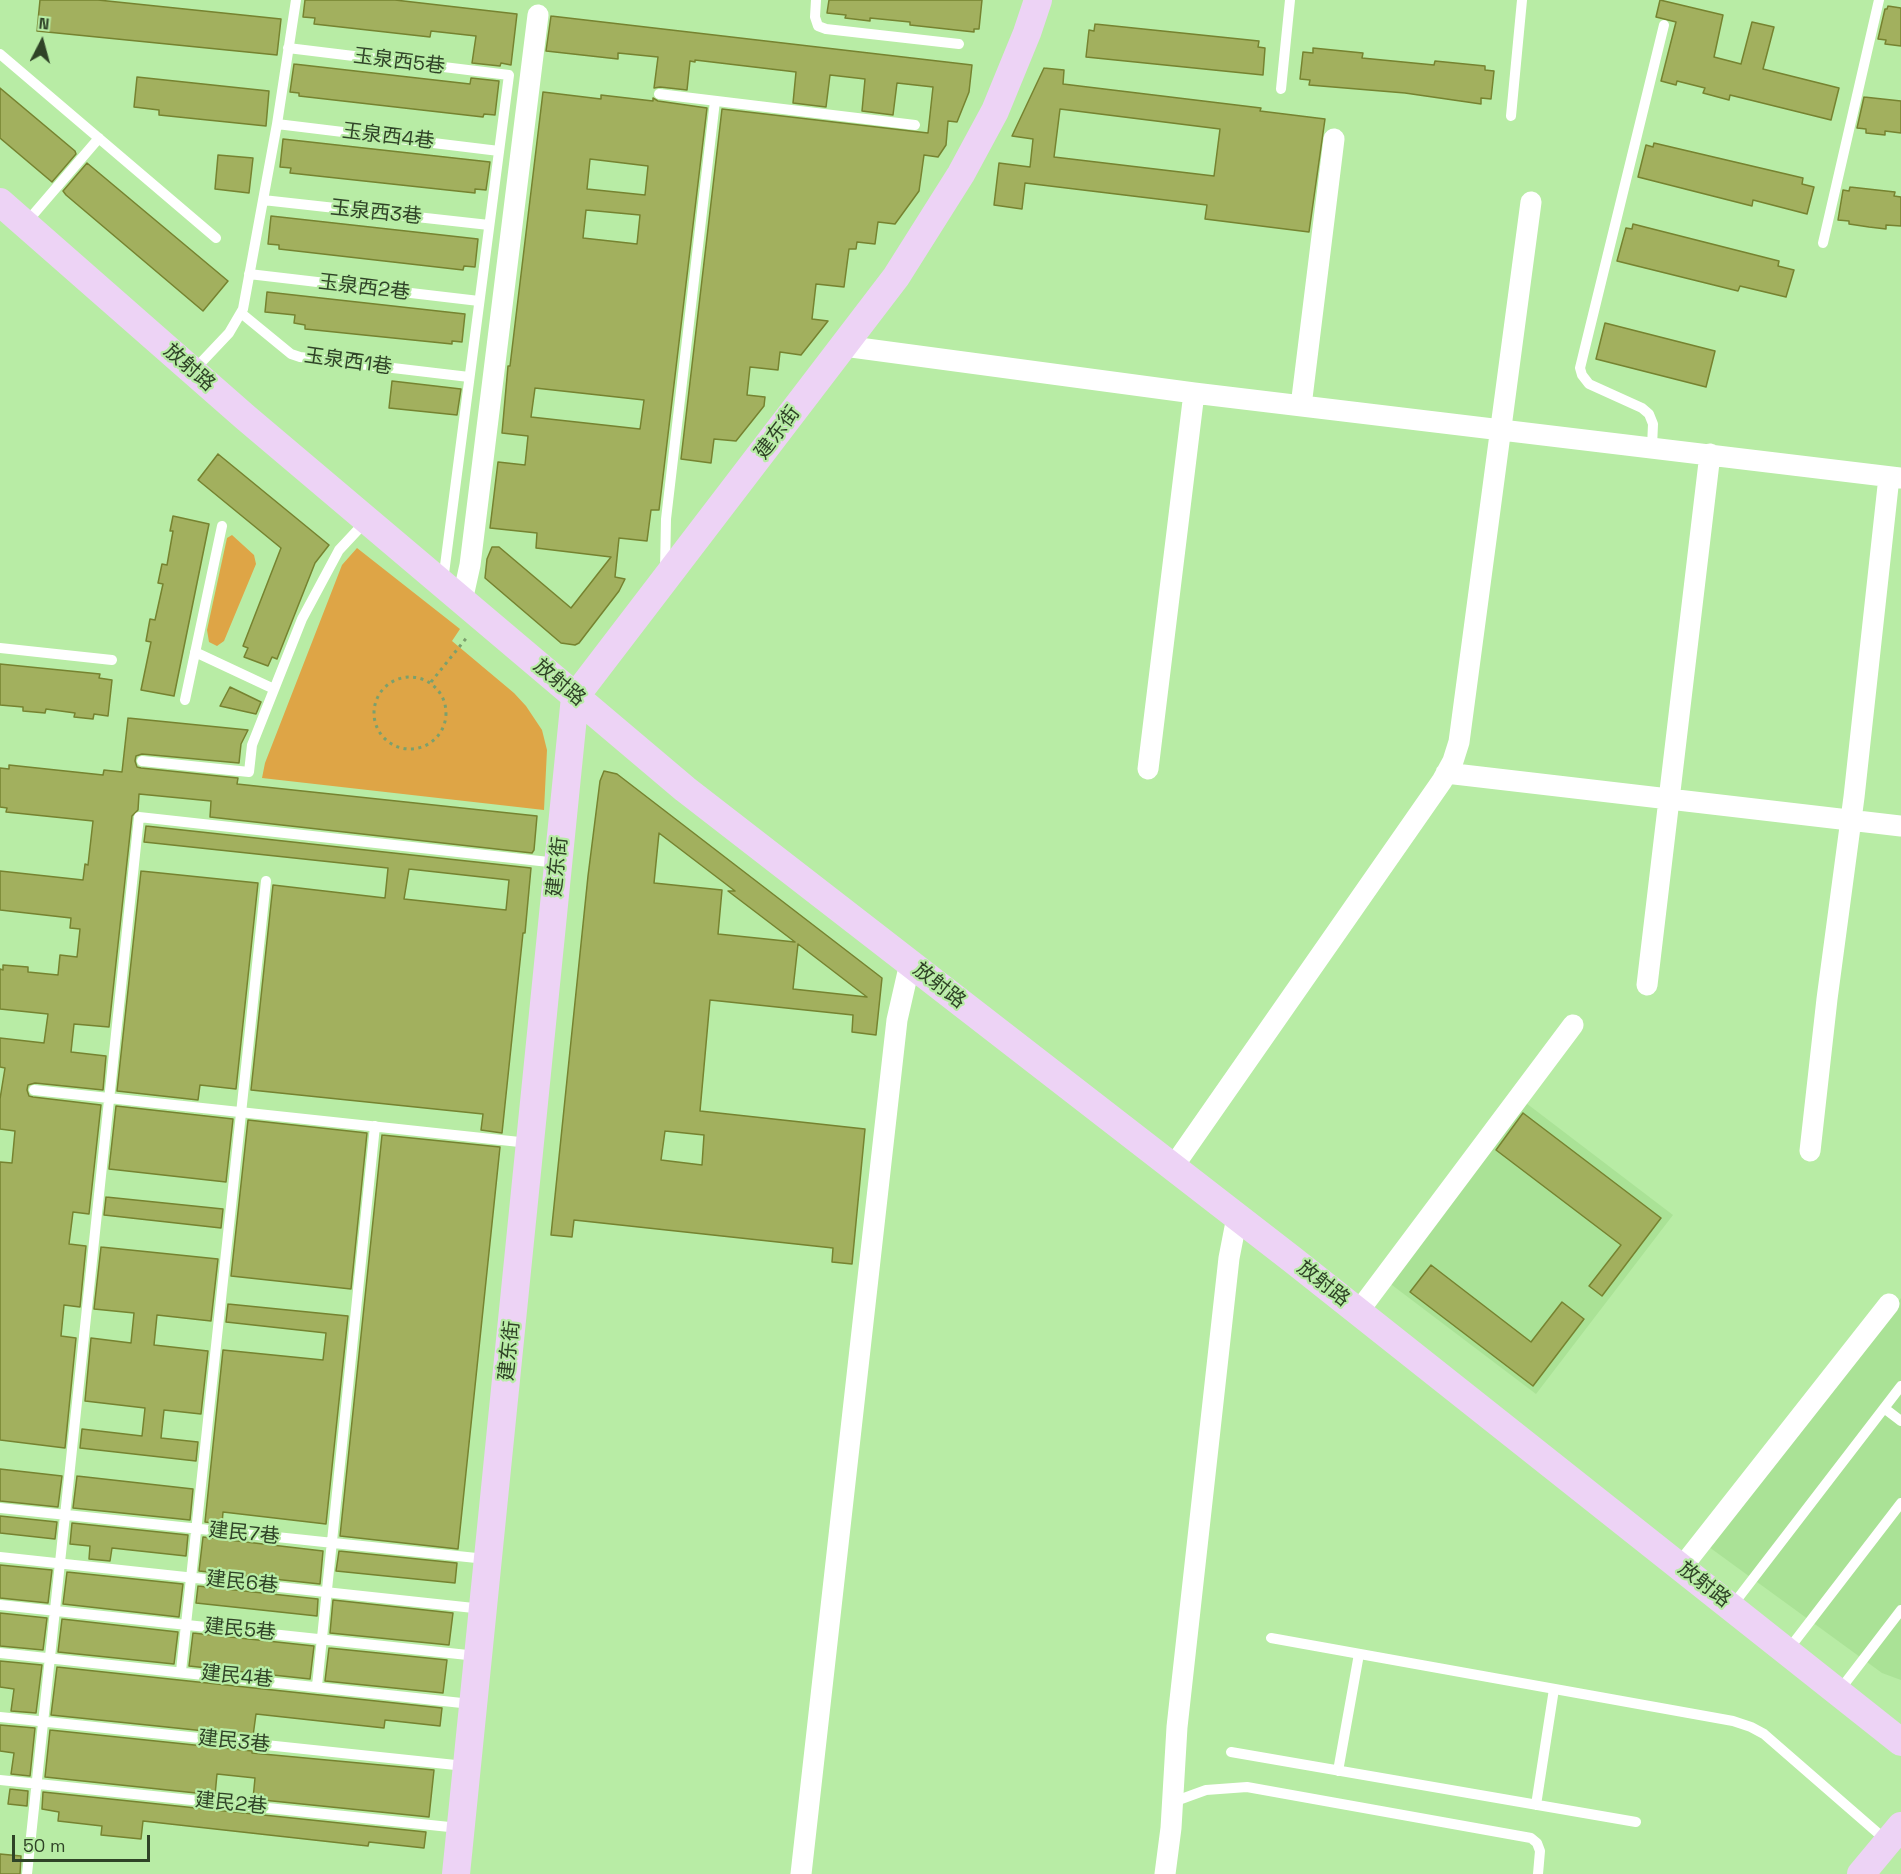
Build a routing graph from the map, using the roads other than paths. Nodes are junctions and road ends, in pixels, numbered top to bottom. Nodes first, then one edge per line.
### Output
1 (296, 0) edge
2 (816, 0) edge
3 (1038, 0) edge
4 (1290, 0) edge
5 (1522, 0) edge
6 (1879, 0) edge
7 (538, 15) dead end
8 (1664, 25) dead end
9 (959, 44) dead end
10 (288, 48) junction
11 (0, 54) edge
12 (1281, 89) dead end
13 (659, 94) dead end
14 (715, 101) junction
15 (1511, 116) dead end
16 (277, 124) junction
17 (915, 125) dead end
18 (99, 138) junction
19 (1334, 138) dead end
20 (499, 151) junction
21 (263, 200) junction
22 (0, 202) edge
23 (1531, 202) dead end
24 (25, 224) junction
25 (489, 225) junction
26 (216, 238) dead end
27 (1823, 243) dead end
28 (249, 274) junction
29 (479, 301) junction
30 (241, 313) junction
31 (844, 346) junction
32 (193, 371) junction
33 (469, 377) junction
34 (1194, 393) junction
35 (1301, 406) junction
36 (1501, 429) junction
37 (1652, 447) junction
38 (1710, 454) junction
39 (1895, 477) edge
40 (367, 520) junction
41 (222, 525) dead end
42 (664, 582) junction
43 (462, 601) junction
44 (0, 648) edge
45 (195, 652) junction
46 (112, 660) dead end
47 (274, 690) junction
48 (575, 697) junction
49 (185, 700) dead end
50 (142, 760) dead end
51 (1148, 769) dead end
52 (1446, 773) junction
53 (1669, 799) junction
54 (1851, 820) junction
55 (1901, 826) edge
56 (559, 863) junction
57 (266, 881) dead end
58 (910, 963) junction
59 (1647, 985) dead end
60 (1573, 1025) dead end
61 (34, 1090) dead end
62 (109, 1098) junction
63 (241, 1112) junction
64 (375, 1126) junction
65 (530, 1143) junction
66 (1810, 1151) dead end
67 (1173, 1167) junction
68 (1237, 1217) junction
69 (1889, 1304) dead end
70 (1358, 1312) junction
71 (1901, 1386) edge
72 (1884, 1408) junction
73 (1901, 1421) edge
74 (1901, 1503) edge
75 (0, 1508) edge
76 (65, 1515) junction
77 (197, 1529) junction
78 (332, 1543) junction
79 (0, 1557) edge
80 (489, 1560) junction
81 (60, 1563) junction
82 (1682, 1567) junction
83 (191, 1577) junction
84 (327, 1592) junction
85 (0, 1605) edge
86 (1732, 1606) junction
87 (484, 1609) junction
88 (55, 1610) junction
89 (1901, 1610) edge
90 (186, 1624) junction
91 (1271, 1638) dead end
92 (322, 1639) junction
93 (1787, 1650) junction
94 (0, 1653) edge
95 (1359, 1654) junction
96 (479, 1656) junction
97 (50, 1658) junction
98 (181, 1671) junction
99 (317, 1686) junction
100 (1554, 1689) junction
101 (1838, 1691) junction
102 (474, 1704) junction
103 (0, 1717) edge
104 (43, 1722) junction
105 (1901, 1742) edge
106 (1231, 1752) dead end
107 (468, 1766) junction
108 (1338, 1771) junction
109 (0, 1780) edge
110 (36, 1784) junction
111 (1173, 1802) junction
112 (1536, 1805) junction
113 (1635, 1822) dead end
114 (461, 1828) junction
115 (1894, 1834) edge
116 (27, 1874) edge
117 (456, 1874) edge
118 (801, 1874) edge
119 (1166, 1874) edge
120 (1538, 1874) edge
121 (1861, 1874) edge

1 - 10 lane
2 - 9 lane
3 - 31 street, 建东街
4 - 12 lane
5 - 15 lane
6 - 27 lane
7 - 43 street
8 - 37 lane
10 - 16 lane
10 - 20 lane, 玉泉西5巷
11 - 18 lane
13 - 14 lane
14 - 17 lane
14 - 42 lane
16 - 20 lane, 玉泉西4巷
16 - 21 lane
18 - 24 lane
18 - 26 lane
19 - 35 street
20 - 25 lane
21 - 25 lane, 玉泉西3巷
21 - 28 lane
22 - 24 street, 放射路
23 - 36 street
24 - 32 street, 放射路
25 - 29 lane
28 - 29 lane, 玉泉西2巷
28 - 30 lane
29 - 33 lane
30 - 32 lane
30 - 33 lane, 玉泉西1巷
31 - 34 street
31 - 42 street, 建东街
32 - 40 street, 放射路
33 - 43 lane
34 - 35 street
34 - 51 street
35 - 36 street
36 - 37 street
36 - 52 street
37 - 38 street
38 - 39 street
38 - 53 street
39 - 54 street
40 - 43 street, 放射路
40 - 47 lane
41 - 45 lane
42 - 48 street, 建东街
43 - 48 street, 放射路
44 - 46 lane
45 - 47 lane
45 - 49 lane
47 - 50 lane
48 - 56 street, 建东街
48 - 58 street, 放射路
52 - 53 street
52 - 67 street
53 - 54 street
53 - 59 street
54 - 55 street
54 - 66 street
56 - 62 lane
56 - 65 street, 建东街
57 - 63 lane
58 - 67 street, 放射路
58 - 118 street
60 - 70 street
61 - 62 lane
62 - 63 lane
62 - 76 lane
63 - 64 lane
63 - 77 lane
64 - 65 lane
64 - 78 lane
65 - 80 street, 建东街
67 - 68 street, 放射路
68 - 70 street, 放射路
68 - 111 street
69 - 82 street
70 - 82 street, 放射路
71 - 72 lane
72 - 73 lane
72 - 86 lane
74 - 93 lane
75 - 76 lane, 建民7巷
76 - 77 lane, 建民7巷
76 - 81 lane
77 - 78 lane, 建民7巷
77 - 83 lane
78 - 80 lane, 建民7巷
78 - 84 lane
79 - 81 lane, 建民6巷
80 - 87 street, 建东街
81 - 83 lane, 建民6巷
81 - 88 lane
82 - 86 street, 放射路
83 - 84 lane, 建民6巷
83 - 90 lane
84 - 87 lane, 建民6巷
84 - 92 lane
85 - 88 lane, 建民5巷
86 - 93 street, 放射路
87 - 96 street, 建东街
88 - 90 lane, 建民5巷
88 - 97 lane
89 - 101 lane
90 - 92 lane, 建民5巷
90 - 98 lane
91 - 95 lane
92 - 96 lane, 建民5巷
92 - 99 lane
93 - 101 street, 放射路
94 - 97 lane, 建民4巷
95 - 100 lane
95 - 108 lane
96 - 102 street, 建东街
97 - 98 lane, 建民4巷
97 - 104 lane
98 - 99 lane, 建民4巷
99 - 102 lane, 建民4巷
100 - 112 lane
100 - 115 lane
101 - 105 street, 放射路
102 - 107 street, 建东街
103 - 104 lane, 建民3巷
104 - 107 lane, 建民3巷
104 - 110 lane
106 - 108 lane
107 - 114 street, 建东街
108 - 112 lane
109 - 110 lane, 建民2巷
110 - 114 lane, 建民2巷
110 - 116 lane
111 - 119 street
111 - 120 lane
112 - 113 lane
114 - 117 street, 建东街
115 - 121 street

